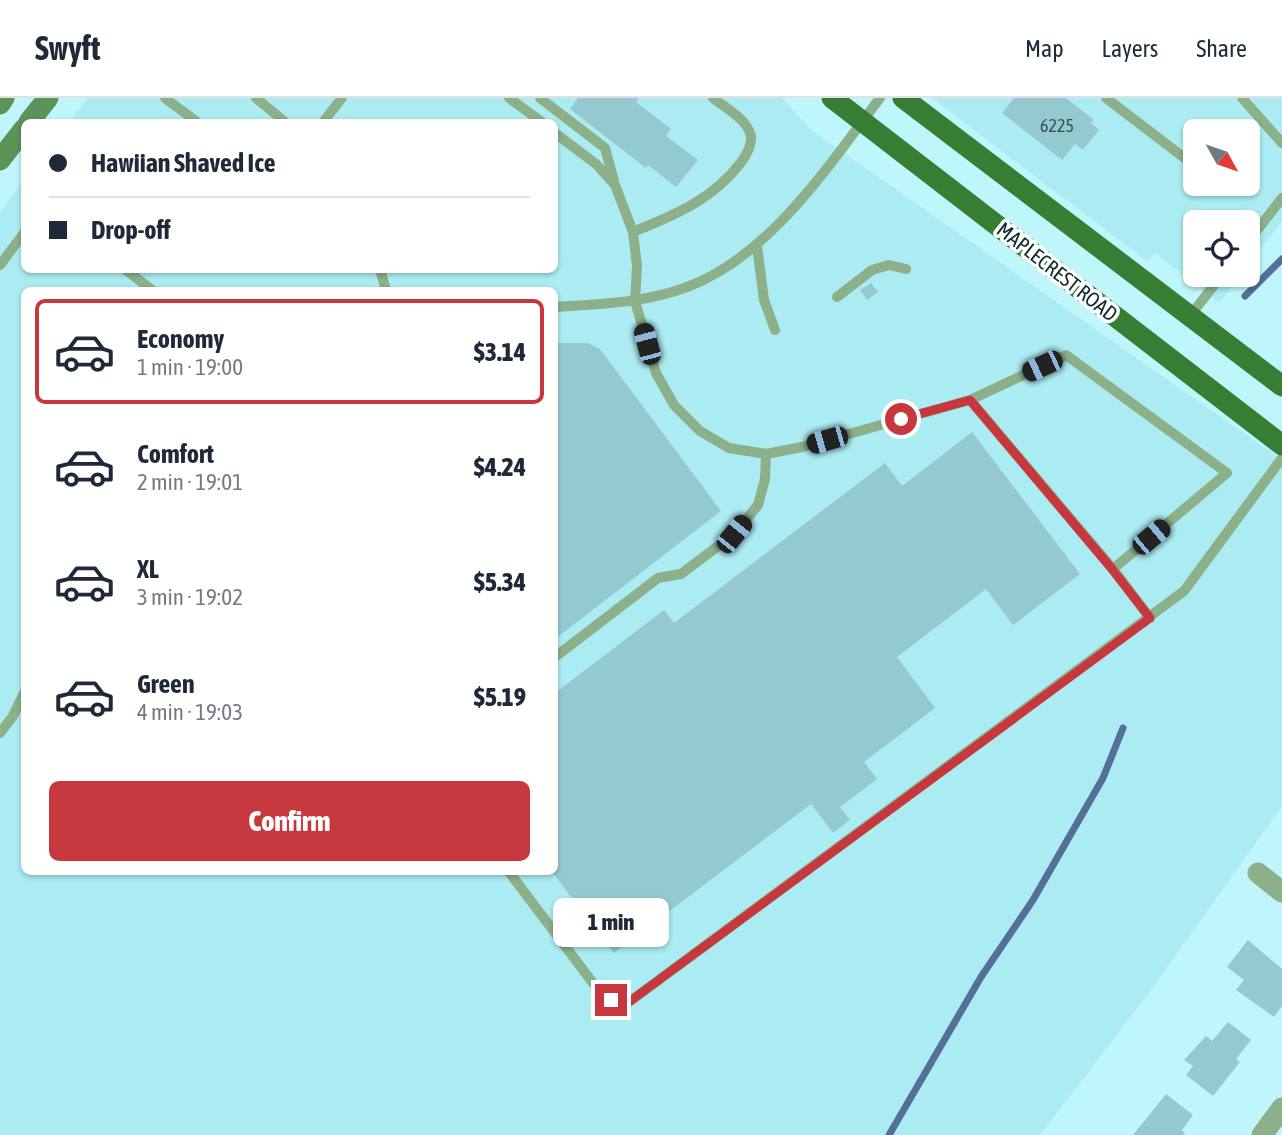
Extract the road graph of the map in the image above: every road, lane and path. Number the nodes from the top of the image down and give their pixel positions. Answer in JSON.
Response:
{"nodes":[{"id":1,"x":4,"y":98,"type":"edge"},
{"id":2,"x":48,"y":98,"type":"edge"},
{"id":3,"x":165,"y":98,"type":"edge"},
{"id":4,"x":256,"y":98,"type":"edge"},
{"id":5,"x":342,"y":98,"type":"edge"},
{"id":6,"x":509,"y":98,"type":"edge"},
{"id":7,"x":540,"y":98,"type":"edge"},
{"id":8,"x":713,"y":98,"type":"edge"},
{"id":9,"x":832,"y":98,"type":"edge"},
{"id":10,"x":880,"y":98,"type":"edge"},
{"id":11,"x":904,"y":98,"type":"edge"},
{"id":12,"x":1106,"y":98,"type":"edge"},
{"id":13,"x":1242,"y":98,"type":"edge"},
{"id":14,"x":0,"y":104,"type":"edge"},
{"id":15,"x":31,"y":119,"type":"edge"},
{"id":16,"x":193,"y":119,"type":"edge"},
{"id":17,"x":281,"y":119,"type":"edge"},
{"id":18,"x":325,"y":119,"type":"edge"},
{"id":19,"x":538,"y":119,"type":"edge"},
{"id":20,"x":863,"y":121,"type":"junction"},
{"id":21,"x":21,"y":132,"type":"edge"},
{"id":22,"x":558,"y":134,"type":"edge"},
{"id":23,"x":1282,"y":143,"type":"edge"},
{"id":24,"x":1183,"y":157,"type":"edge"},
{"id":25,"x":0,"y":160,"type":"edge"},
{"id":26,"x":615,"y":185,"type":"junction"},
{"id":27,"x":1282,"y":198,"type":"edge"},
{"id":28,"x":1260,"y":226,"type":"edge"},
{"id":29,"x":633,"y":232,"type":"junction"},
{"id":30,"x":21,"y":237,"type":"edge"},
{"id":31,"x":757,"y":246,"type":"junction"},
{"id":32,"x":0,"y":265,"type":"edge"},
{"id":33,"x":906,"y":269,"type":"dead end"},
{"id":34,"x":130,"y":273,"type":"edge"},
{"id":35,"x":148,"y":287,"type":"edge"},
{"id":36,"x":1213,"y":287,"type":"edge"},
{"id":37,"x":837,"y":297,"type":"dead end"},
{"id":38,"x":635,"y":301,"type":"junction"},
{"id":39,"x":558,"y":307,"type":"edge"},
{"id":40,"x":1190,"y":316,"type":"junction"},
{"id":41,"x":775,"y":330,"type":"dead end"},
{"id":42,"x":1282,"y":386,"type":"edge"},
{"id":43,"x":970,"y":400,"type":"junction"},
{"id":44,"x":1282,"y":445,"type":"edge"},
{"id":45,"x":766,"y":454,"type":"junction"},
{"id":46,"x":1282,"y":458,"type":"edge"},
{"id":47,"x":1112,"y":569,"type":"junction"},
{"id":48,"x":1150,"y":618,"type":"junction"},
{"id":49,"x":558,"y":655,"type":"edge"},
{"id":50,"x":21,"y":699,"type":"edge"},
{"id":51,"x":0,"y":733,"type":"edge"},
{"id":52,"x":1258,"y":873,"type":"dead end"},
{"id":53,"x":511,"y":875,"type":"edge"},
{"id":54,"x":1282,"y":892,"type":"edge"},
{"id":55,"x":1282,"y":1108,"type":"edge"},
{"id":56,"x":1262,"y":1135,"type":"edge"}],
"edges":[{"from":1,"to":14,"type":"main road"},
{"from":2,"to":15,"type":"main road"},
{"from":3,"to":16,"type":"lane"},
{"from":4,"to":17,"type":"lane"},
{"from":5,"to":18,"type":"lane"},
{"from":6,"to":19,"type":"lane"},
{"from":7,"to":26,"type":"lane"},
{"from":8,"to":29,"type":"lane"},
{"from":9,"to":20,"type":"main road","name":"MAPLECREST ROAD"},
{"from":10,"to":20,"type":"lane"},
{"from":11,"to":40,"type":"main road"},
{"from":12,"to":24,"type":"lane"},
{"from":13,"to":23,"type":"lane"},
{"from":20,"to":31,"type":"lane"},
{"from":20,"to":44,"type":"main road","name":"MAPLECREST ROAD"},
{"from":21,"to":25,"type":"main road"},
{"from":22,"to":26,"type":"lane"},
{"from":26,"to":29,"type":"lane"},
{"from":27,"to":28,"type":"lane"},
{"from":29,"to":38,"type":"lane"},
{"from":30,"to":32,"type":"lane"},
{"from":31,"to":38,"type":"lane"},
{"from":31,"to":41,"type":"lane"},
{"from":33,"to":37,"type":"lane"},
{"from":34,"to":35,"type":"lane"},
{"from":36,"to":40,"type":"lane"},
{"from":38,"to":39,"type":"lane"},
{"from":38,"to":45,"type":"lane"},
{"from":40,"to":42,"type":"main road"},
{"from":43,"to":45,"type":"lane"},
{"from":43,"to":47,"type":"lane"},
{"from":43,"to":47,"type":"lane"},
{"from":45,"to":49,"type":"lane"},
{"from":46,"to":48,"type":"lane"},
{"from":47,"to":48,"type":"lane"},
{"from":48,"to":53,"type":"lane"},
{"from":50,"to":51,"type":"lane"},
{"from":52,"to":54,"type":"street"},
{"from":55,"to":56,"type":"street"}]}
